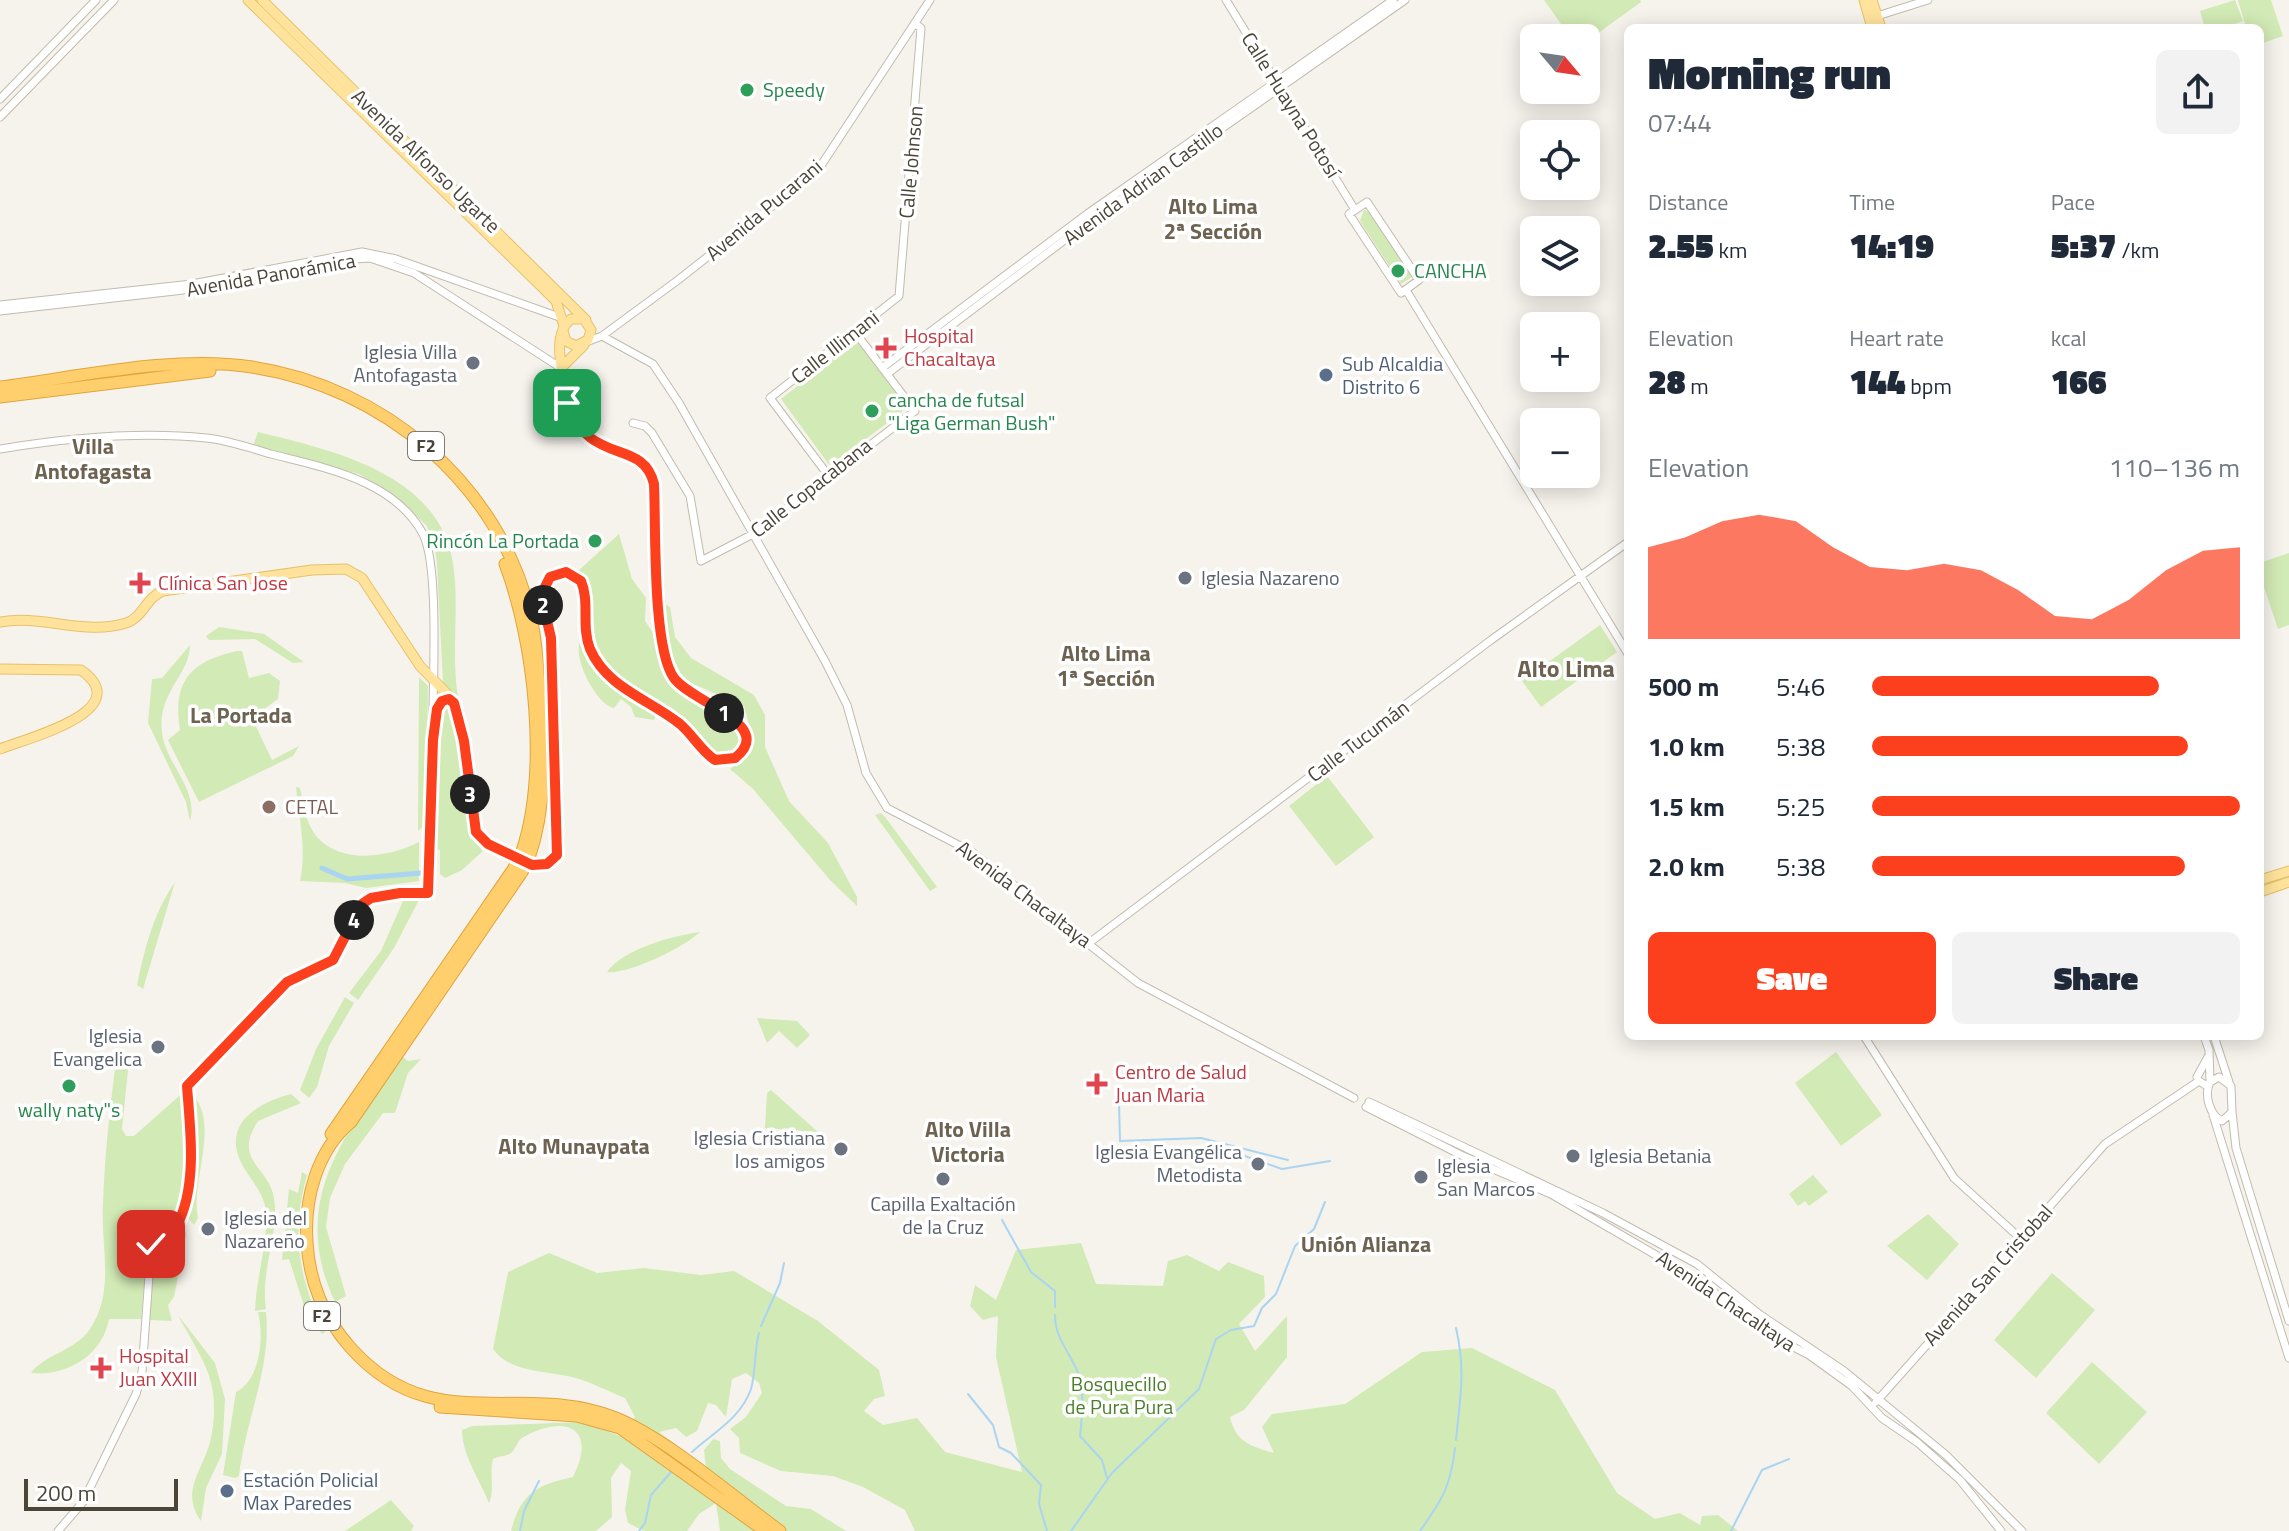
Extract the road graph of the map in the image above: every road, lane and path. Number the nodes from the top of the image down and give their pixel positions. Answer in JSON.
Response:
{"nodes":[{"id":1,"x":96,"y":0,"type":"edge"},
{"id":2,"x":114,"y":0,"type":"edge"},
{"id":3,"x":248,"y":0,"type":"edge"},
{"id":4,"x":262,"y":0,"type":"edge"},
{"id":5,"x":930,"y":0,"type":"edge"},
{"id":6,"x":1226,"y":0,"type":"edge"},
{"id":7,"x":1393,"y":0,"type":"edge"},
{"id":8,"x":1405,"y":0,"type":"edge"},
{"id":9,"x":1928,"y":0,"type":"edge"},
{"id":10,"x":1873,"y":1,"type":"edge"},
{"id":11,"x":1877,"y":16,"type":"junction"},
{"id":12,"x":1872,"y":24,"type":"edge"},
{"id":13,"x":1880,"y":24,"type":"edge"},
{"id":14,"x":919,"y":26,"type":"junction"},
{"id":15,"x":1278,"y":84,"type":"junction"},
{"id":16,"x":0,"y":99,"type":"edge"},
{"id":17,"x":0,"y":117,"type":"edge"},
{"id":18,"x":1352,"y":212,"type":"junction"},
{"id":19,"x":1404,"y":291,"type":"junction"},
{"id":20,"x":899,"y":296,"type":"joint"},
{"id":21,"x":0,"y":305,"type":"edge"},
{"id":22,"x":0,"y":311,"type":"edge"},
{"id":23,"x":588,"y":322,"type":"junction"},
{"id":24,"x":563,"y":325,"type":"junction"},
{"id":25,"x":855,"y":332,"type":"junction"},
{"id":26,"x":602,"y":336,"type":"junction"},
{"id":27,"x":585,"y":343,"type":"junction"},
{"id":28,"x":561,"y":368,"type":"junction"},
{"id":29,"x":884,"y":371,"type":"junction"},
{"id":30,"x":0,"y":387,"type":"edge"},
{"id":31,"x":0,"y":397,"type":"edge"},
{"id":32,"x":633,"y":423,"type":"dead end"},
{"id":33,"x":0,"y":449,"type":"edge"},
{"id":34,"x":828,"y":475,"type":"junction"},
{"id":35,"x":753,"y":534,"type":"junction"},
{"id":36,"x":1624,"y":545,"type":"edge"},
{"id":37,"x":1581,"y":576,"type":"junction"},
{"id":38,"x":0,"y":622,"type":"edge"},
{"id":39,"x":1624,"y":647,"type":"edge"},
{"id":40,"x":0,"y":669,"type":"edge"},
{"id":41,"x":433,"y":681,"type":"junction"},
{"id":42,"x":454,"y":703,"type":"junction"},
{"id":43,"x":433,"y":740,"type":"junction"},
{"id":44,"x":0,"y":749,"type":"edge"},
{"id":45,"x":525,"y":856,"type":"junction"},
{"id":46,"x":518,"y":870,"type":"junction"},
{"id":47,"x":2289,"y":871,"type":"edge"},
{"id":48,"x":2264,"y":879,"type":"edge"},
{"id":49,"x":2289,"y":882,"type":"edge"},
{"id":50,"x":2264,"y":891,"type":"edge"},
{"id":51,"x":1089,"y":943,"type":"junction"},
{"id":52,"x":1867,"y":1040,"type":"edge"},
{"id":53,"x":2205,"y":1040,"type":"edge"},
{"id":54,"x":2215,"y":1040,"type":"edge"},
{"id":55,"x":2209,"y":1055,"type":"junction"},
{"id":56,"x":2197,"y":1077,"type":"dead end"},
{"id":57,"x":2229,"y":1082,"type":"junction"},
{"id":58,"x":2209,"y":1084,"type":"junction"},
{"id":59,"x":1354,"y":1098,"type":"dead end"},
{"id":60,"x":2232,"y":1112,"type":"junction"},
{"id":61,"x":2213,"y":1115,"type":"junction"},
{"id":62,"x":2021,"y":1239,"type":"junction"},
{"id":63,"x":2289,"y":1321,"type":"edge"},
{"id":64,"x":2289,"y":1358,"type":"edge"},
{"id":65,"x":1878,"y":1399,"type":"junction"},
{"id":66,"x":1872,"y":1406,"type":"junction"},
{"id":67,"x":58,"y":1531,"type":"edge"},
{"id":68,"x":765,"y":1531,"type":"edge"},
{"id":69,"x":780,"y":1531,"type":"edge"},
{"id":70,"x":2001,"y":1531,"type":"edge"},
{"id":71,"x":2022,"y":1531,"type":"edge"}],
"edges":[{"from":1,"to":16,"type":"street"},
{"from":2,"to":17,"type":"street"},
{"from":3,"to":24,"type":"main road","name":"Avenida Alfonso Ugarte"},
{"from":4,"to":23,"type":"main road","name":"Avenida Alfonso Ugarte"},
{"from":5,"to":14,"type":"street","name":"Avenida Pucarani"},
{"from":6,"to":15,"type":"street","name":"Calle Huayna Potosí"},
{"from":7,"to":15,"type":"street","name":"Avenida Adrian Castillo"},
{"from":8,"to":15,"type":"street","name":"Avenida Adrian Castillo"},
{"from":9,"to":11,"type":"street"},
{"from":10,"to":11,"type":"main road"},
{"from":10,"to":12,"type":"main road"},
{"from":11,"to":13,"type":"main road"},
{"from":14,"to":20,"type":"street","name":"Calle Johnson"},
{"from":14,"to":26,"type":"street","name":"Avenida Pucarani"},
{"from":15,"to":18,"type":"street","name":"Calle Huayna Potosí"},
{"from":15,"to":29,"type":"street","name":"Avenida Adrian Castillo"},
{"from":18,"to":19,"type":"street","name":"Calle Huayna Potosí"},
{"from":18,"to":19,"type":"street"},
{"from":19,"to":37,"type":"street","name":"Calle Huayna Potosí"},
{"from":20,"to":25,"type":"street","name":"Calle Illimani"},
{"from":21,"to":24,"type":"street","name":"Avenida Panorámica"},
{"from":22,"to":28,"type":"street","name":"Avenida Panorámica"},
{"from":23,"to":24,"type":"main road"},
{"from":23,"to":27,"type":"main road"},
{"from":24,"to":27,"type":"main road"},
{"from":24,"to":28,"type":"main road"},
{"from":25,"to":29,"type":"street","name":"Calle Copacabana"},
{"from":25,"to":34,"type":"street","name":"Calle Illimani"},
{"from":26,"to":27,"type":"street","name":"Avenida Pucarani"},
{"from":26,"to":35,"type":"street","name":"Avenida Chacaltaya"},
{"from":27,"to":28,"type":"main road"},
{"from":28,"to":42,"type":"main road"},
{"from":29,"to":34,"type":"street","name":"Calle Copacabana"},
{"from":30,"to":45,"type":"highway","number":"F2"},
{"from":31,"to":45,"type":"highway","number":"F2"},
{"from":32,"to":35,"type":"street","name":"Calle Copacabana"},
{"from":33,"to":41,"type":"street"},
{"from":34,"to":35,"type":"street","name":"Calle Copacabana"},
{"from":35,"to":51,"type":"street","name":"Avenida Chacaltaya"},
{"from":36,"to":37,"type":"street","name":"Calle Tucumán"},
{"from":37,"to":39,"type":"street","name":"Calle Huayna Potosí"},
{"from":37,"to":51,"type":"street","name":"Calle Tucumán"},
{"from":38,"to":41,"type":"main road"},
{"from":40,"to":44,"type":"main road"},
{"from":41,"to":42,"type":"main road"},
{"from":41,"to":43,"type":"street"},
{"from":42,"to":43,"type":"main road"},
{"from":43,"to":67,"type":"street"},
{"from":45,"to":46,"type":"highway","number":"F2","bridge":true},
{"from":46,"to":68,"type":"highway","number":"F2"},
{"from":46,"to":69,"type":"highway","number":"F2"},
{"from":47,"to":48,"type":"main road"},
{"from":49,"to":50,"type":"main road"},
{"from":51,"to":59,"type":"street","name":"Avenida Chacaltaya"},
{"from":52,"to":62,"type":"street"},
{"from":53,"to":55,"type":"street"},
{"from":54,"to":57,"type":"street"},
{"from":55,"to":56,"type":"street"},
{"from":55,"to":58,"type":"street"},
{"from":57,"to":58,"type":"street"},
{"from":57,"to":60,"type":"street"},
{"from":58,"to":61,"type":"street"},
{"from":58,"to":62,"type":"street","name":"Avenida San Cristobal"},
{"from":60,"to":61,"type":"street"},
{"from":60,"to":63,"type":"street"},
{"from":61,"to":64,"type":"street"},
{"from":62,"to":65,"type":"street","name":"Avenida San Cristobal"},
{"from":65,"to":66,"type":"street","name":"Avenida San Cristobal"},
{"from":65,"to":66,"type":"street","name":"Avenida Chacaltaya"},
{"from":65,"to":71,"type":"street"},
{"from":66,"to":70,"type":"street","name":"Avenida Chacaltaya"}]}
